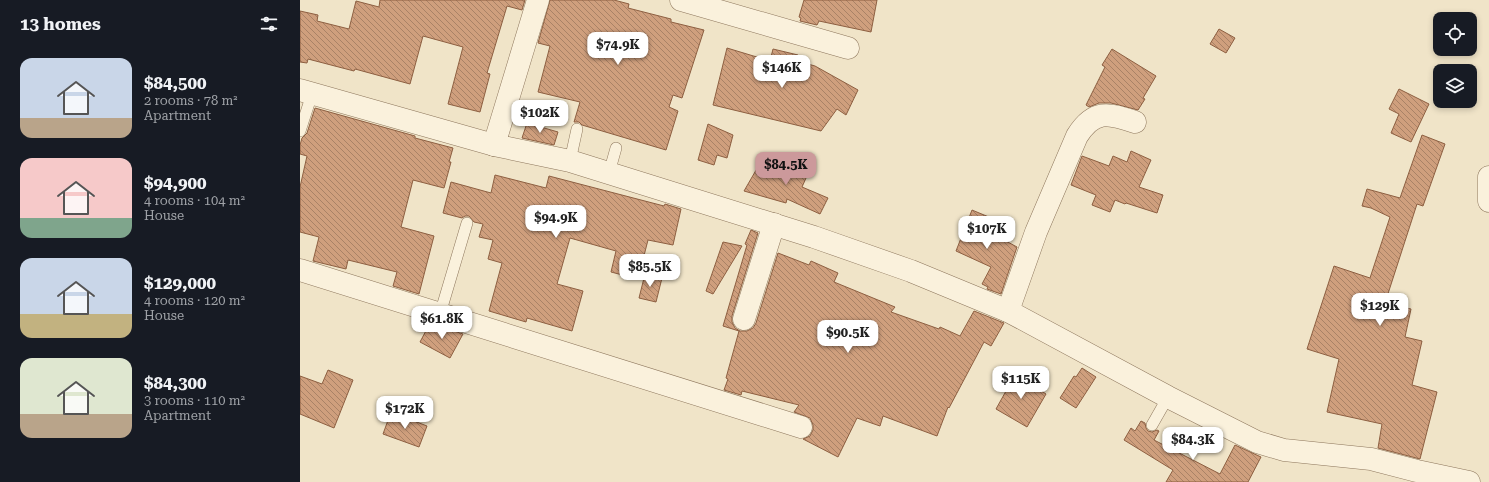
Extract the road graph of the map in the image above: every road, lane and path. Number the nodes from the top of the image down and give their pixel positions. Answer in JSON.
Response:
{"nodes":[{"id":1,"x":538,"y":0,"type":"edge"},
{"id":2,"x":681,"y":0,"type":"edge"},
{"id":3,"x":848,"y":48,"type":"dead end"},
{"id":4,"x":306,"y":92,"type":"edge"},
{"id":5,"x":1135,"y":122,"type":"dead end"},
{"id":6,"x":578,"y":129,"type":"dead end"},
{"id":7,"x":300,"y":131,"type":"edge"},
{"id":8,"x":494,"y":145,"type":"junction"},
{"id":9,"x":616,"y":148,"type":"dead end"},
{"id":10,"x":570,"y":161,"type":"junction"},
{"id":11,"x":609,"y":173,"type":"junction"},
{"id":12,"x":1489,"y":177,"type":"edge"},
{"id":13,"x":1489,"y":201,"type":"edge"},
{"id":14,"x":467,"y":223,"type":"dead end"},
{"id":15,"x":774,"y":224,"type":"junction"},
{"id":16,"x":300,"y":270,"type":"edge"},
{"id":17,"x":1008,"y":311,"type":"junction"},
{"id":18,"x":440,"y":314,"type":"junction"},
{"id":19,"x":744,"y":319,"type":"dead end"},
{"id":20,"x":1168,"y":397,"type":"junction"},
{"id":21,"x":1152,"y":425,"type":"dead end"},
{"id":22,"x":801,"y":428,"type":"dead end"},
{"id":23,"x":1468,"y":482,"type":"edge"}],
"edges":[{"from":1,"to":8,"type":"street"},
{"from":2,"to":3,"type":"street"},
{"from":4,"to":7,"type":"lane"},
{"from":4,"to":8,"type":"street"},
{"from":5,"to":17,"type":"street"},
{"from":6,"to":10,"type":"lane"},
{"from":8,"to":10,"type":"street"},
{"from":9,"to":11,"type":"lane"},
{"from":10,"to":11,"type":"street"},
{"from":11,"to":15,"type":"street"},
{"from":12,"to":13,"type":"street"},
{"from":14,"to":18,"type":"lane"},
{"from":15,"to":17,"type":"street"},
{"from":15,"to":19,"type":"street"},
{"from":16,"to":18,"type":"street"},
{"from":17,"to":20,"type":"street"},
{"from":18,"to":22,"type":"street"},
{"from":20,"to":21,"type":"lane"},
{"from":20,"to":23,"type":"street"}]}
